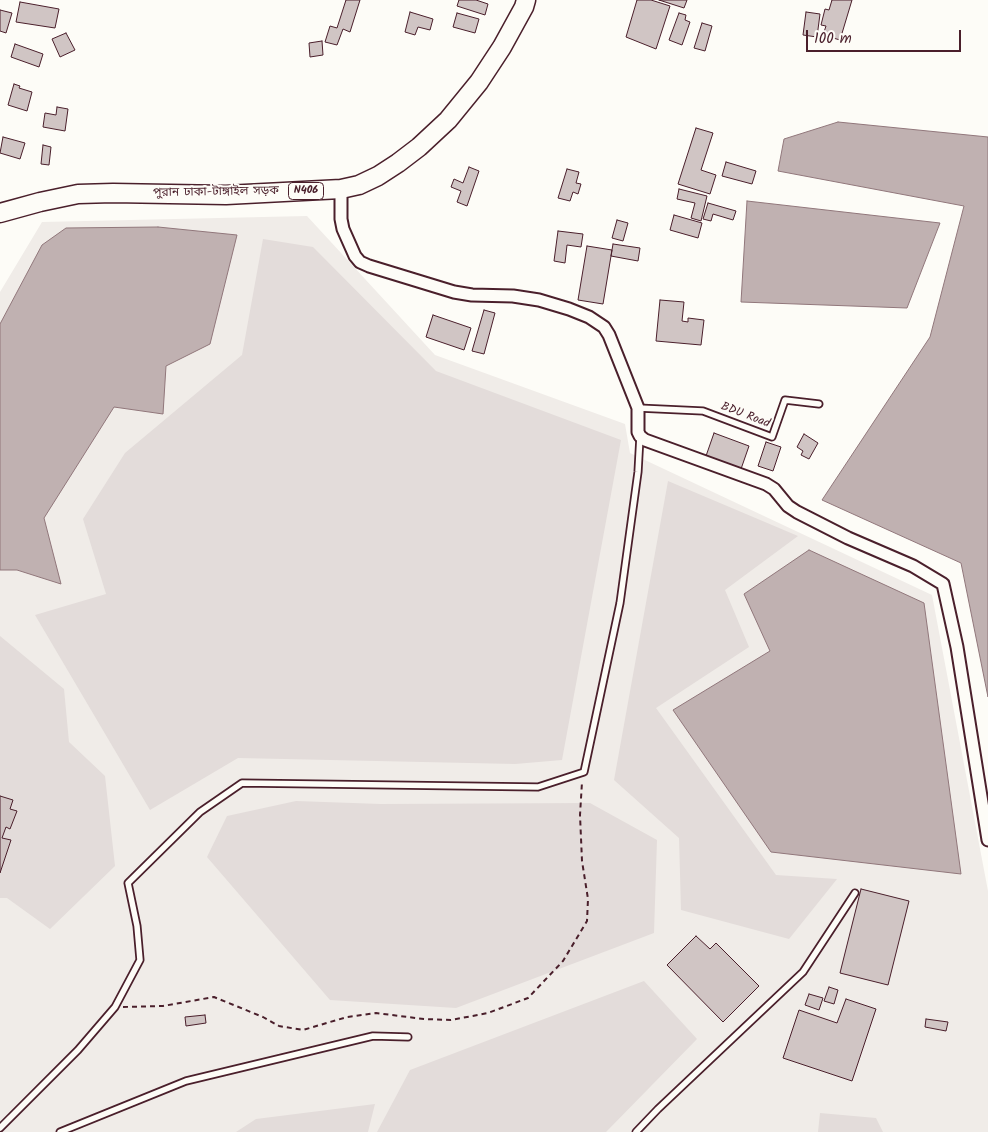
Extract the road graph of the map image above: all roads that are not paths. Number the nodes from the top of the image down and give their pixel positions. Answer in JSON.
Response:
{"nodes":[{"id":1,"x":526,"y":0,"type":"edge"},
{"id":2,"x":341,"y":189,"type":"junction"},
{"id":3,"x":0,"y":213,"type":"edge"},
{"id":4,"x":818,"y":404,"type":"dead end"},
{"id":5,"x":638,"y":408,"type":"junction"},
{"id":6,"x":640,"y":436,"type":"junction"},
{"id":7,"x":988,"y":840,"type":"edge"},
{"id":8,"x":856,"y":893,"type":"dead end"},
{"id":9,"x":408,"y":1036,"type":"dead end"},
{"id":10,"x":0,"y":1128,"type":"edge"},
{"id":11,"x":60,"y":1132,"type":"edge"},
{"id":12,"x":636,"y":1132,"type":"edge"}],
"edges":[{"from":1,"to":2,"type":"highway","name":"পুরান ঢাকা-টাঙ্গাইল সড়ক","number":"N406"},
{"from":2,"to":3,"type":"highway","name":"পুরান ঢাকা-টাঙ্গাইল সড়ক","number":"N406"},
{"from":2,"to":5,"type":"street"},
{"from":4,"to":5,"type":"lane","name":"BDU Road"},
{"from":5,"to":6,"type":"street"},
{"from":6,"to":7,"type":"street"},
{"from":6,"to":10,"type":"lane"},
{"from":8,"to":12,"type":"lane"},
{"from":9,"to":11,"type":"lane"}]}
